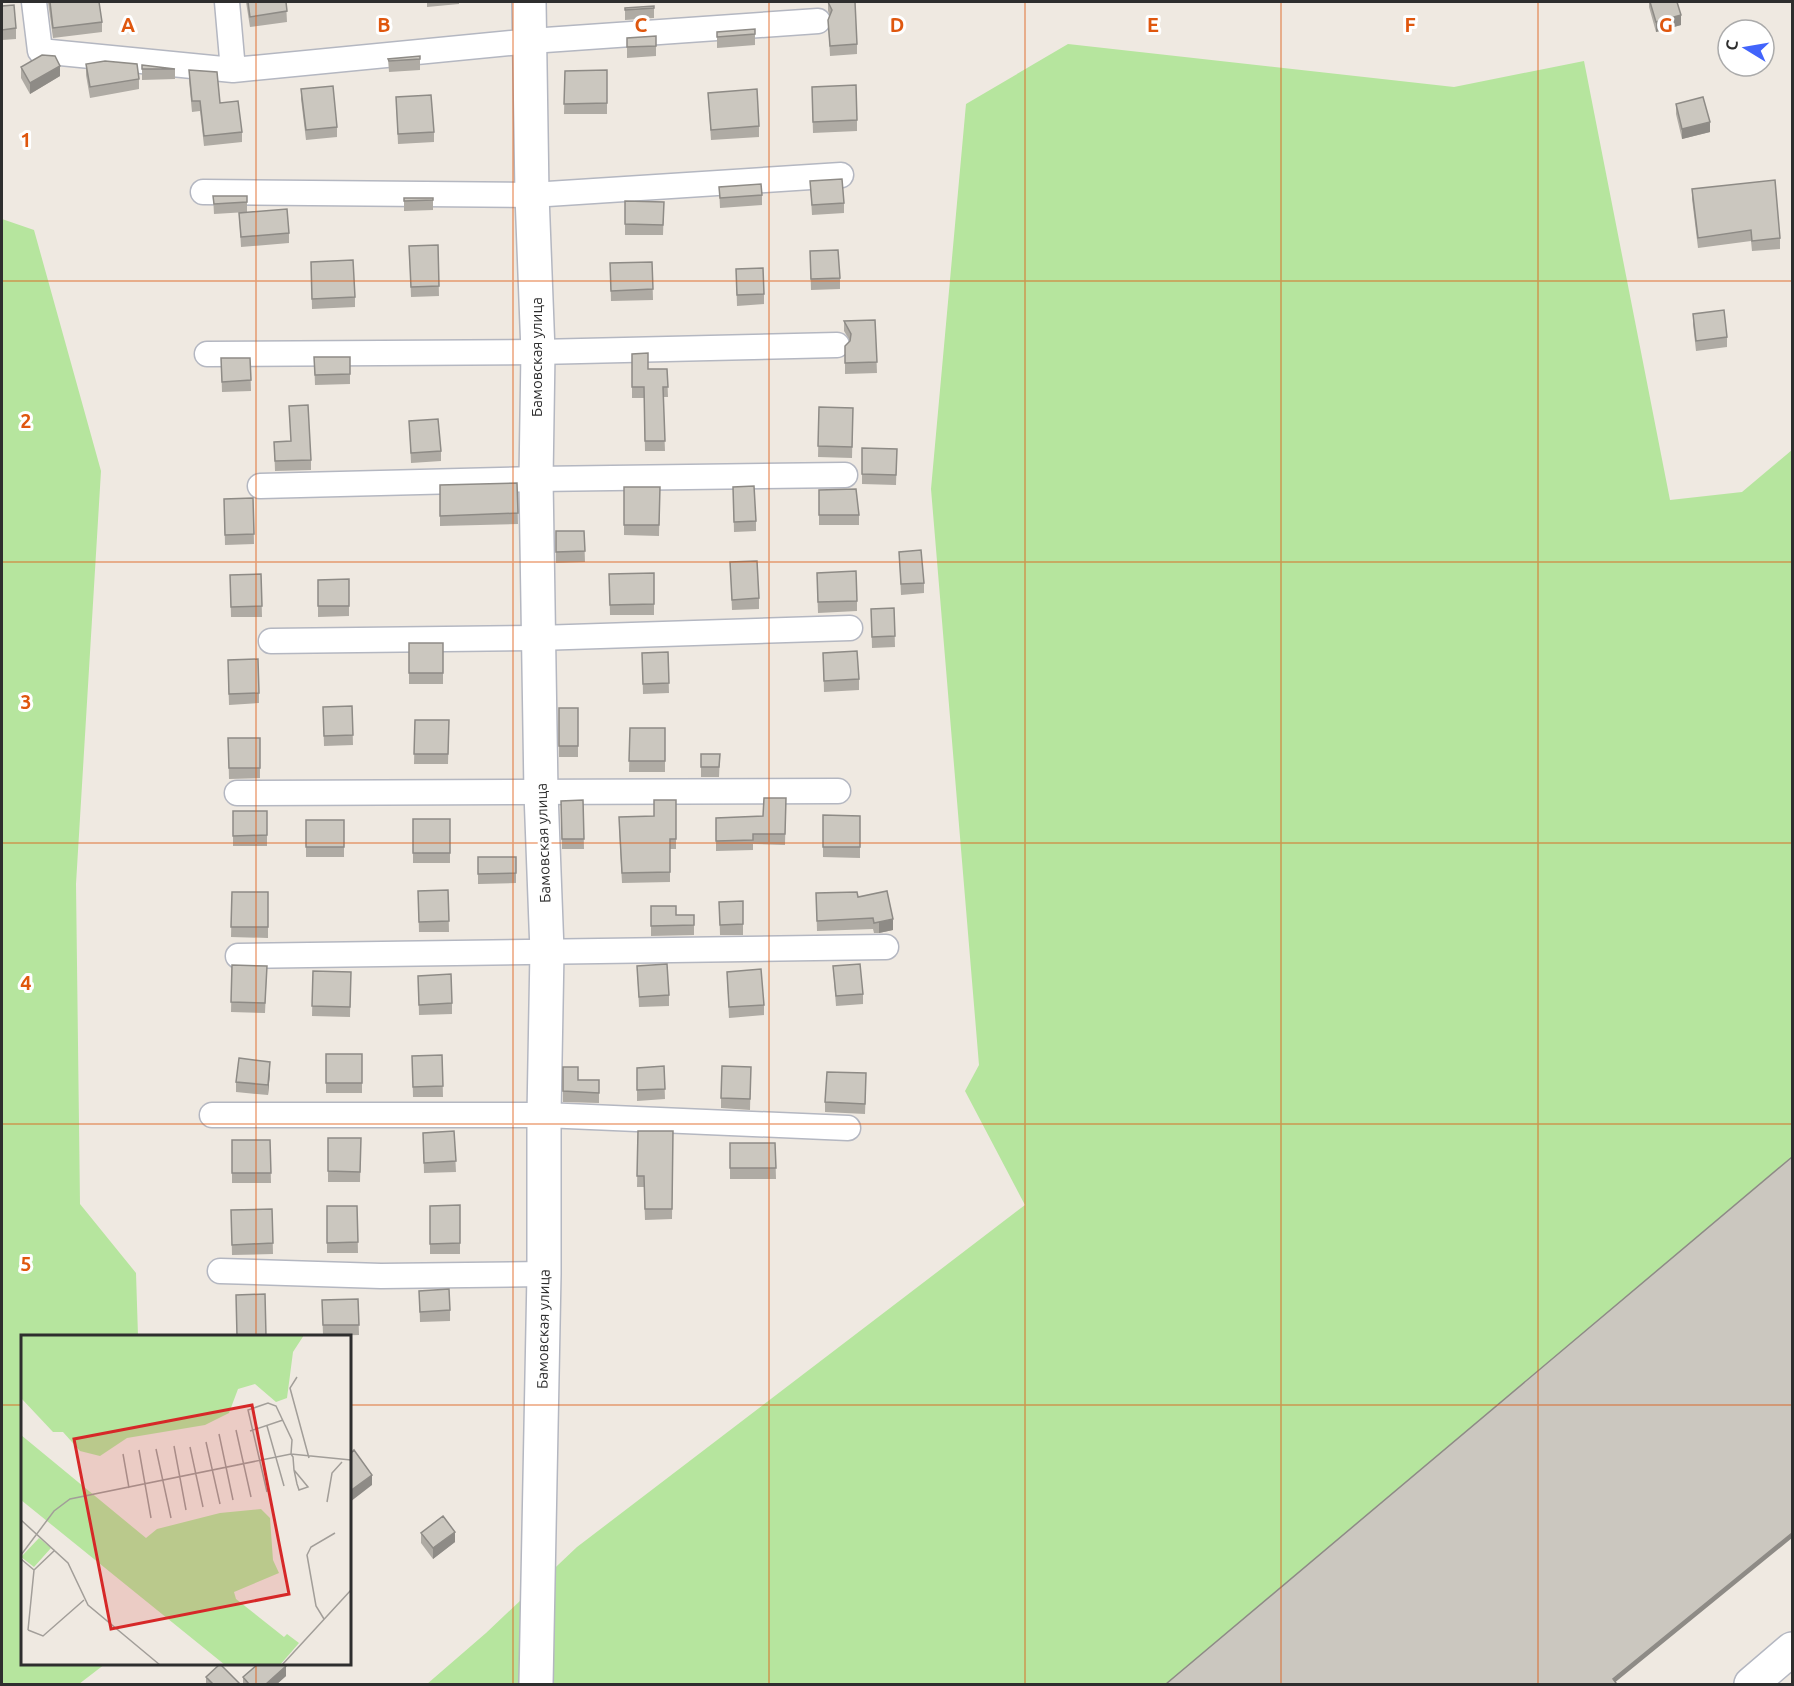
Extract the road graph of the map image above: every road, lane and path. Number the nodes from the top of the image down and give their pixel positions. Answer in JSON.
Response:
{"nodes":[{"id":1,"x":34,"y":2,"type":"edge"},
{"id":2,"x":227,"y":2,"type":"edge"},
{"id":3,"x":529,"y":2,"type":"edge"},
{"id":4,"x":818,"y":21,"type":"dead end"},
{"id":5,"x":531,"y":41,"type":"junction"},
{"id":6,"x":233,"y":70,"type":"junction"},
{"id":7,"x":841,"y":175,"type":"dead end"},
{"id":8,"x":203,"y":192,"type":"dead end"},
{"id":9,"x":532,"y":195,"type":"junction"},
{"id":10,"x":837,"y":345,"type":"dead end"},
{"id":11,"x":538,"y":352,"type":"junction"},
{"id":12,"x":207,"y":354,"type":"dead end"},
{"id":13,"x":845,"y":475,"type":"dead end"},
{"id":14,"x":536,"y":479,"type":"junction"},
{"id":15,"x":260,"y":486,"type":"dead end"},
{"id":16,"x":850,"y":628,"type":"dead end"},
{"id":17,"x":538,"y":638,"type":"junction"},
{"id":18,"x":271,"y":641,"type":"dead end"},
{"id":19,"x":838,"y":791,"type":"dead end"},
{"id":20,"x":237,"y":793,"type":"dead end"},
{"id":21,"x":541,"y":793,"type":"junction"},
{"id":22,"x":886,"y":947,"type":"dead end"},
{"id":23,"x":548,"y":951,"type":"junction"},
{"id":24,"x":237,"y":956,"type":"dead end"},
{"id":25,"x":212,"y":1115,"type":"dead end"},
{"id":26,"x":544,"y":1115,"type":"junction"},
{"id":27,"x":848,"y":1128,"type":"dead end"},
{"id":28,"x":220,"y":1271,"type":"dead end"},
{"id":29,"x":544,"y":1274,"type":"junction"},
{"id":30,"x":1792,"y":1649,"type":"edge"},
{"id":31,"x":536,"y":1684,"type":"edge"},
{"id":32,"x":1751,"y":1684,"type":"edge"}],
"edges":[{"from":1,"to":6,"type":"street"},
{"from":2,"to":6,"type":"street"},
{"from":3,"to":5,"type":"street","name":"Бамовская улица"},
{"from":4,"to":5,"type":"street"},
{"from":5,"to":6,"type":"street"},
{"from":5,"to":9,"type":"street","name":"Бамовская улица"},
{"from":7,"to":9,"type":"street"},
{"from":8,"to":9,"type":"street"},
{"from":9,"to":11,"type":"street","name":"Бамовская улица"},
{"from":10,"to":11,"type":"street"},
{"from":11,"to":12,"type":"street"},
{"from":11,"to":14,"type":"street","name":"Бамовская улица"},
{"from":13,"to":14,"type":"street"},
{"from":14,"to":15,"type":"street"},
{"from":14,"to":17,"type":"street","name":"Бамовская улица"},
{"from":16,"to":17,"type":"street"},
{"from":17,"to":18,"type":"street"},
{"from":17,"to":21,"type":"street","name":"Бамовская улица"},
{"from":19,"to":21,"type":"street"},
{"from":20,"to":21,"type":"street"},
{"from":21,"to":23,"type":"street","name":"Бамовская улица"},
{"from":22,"to":23,"type":"street"},
{"from":23,"to":24,"type":"street"},
{"from":23,"to":26,"type":"street","name":"Бамовская улица"},
{"from":25,"to":26,"type":"street"},
{"from":26,"to":27,"type":"street"},
{"from":26,"to":29,"type":"street","name":"Бамовская улица"},
{"from":28,"to":29,"type":"street"},
{"from":29,"to":31,"type":"street","name":"Бамовская улица"},
{"from":30,"to":32,"type":"street"}]}
